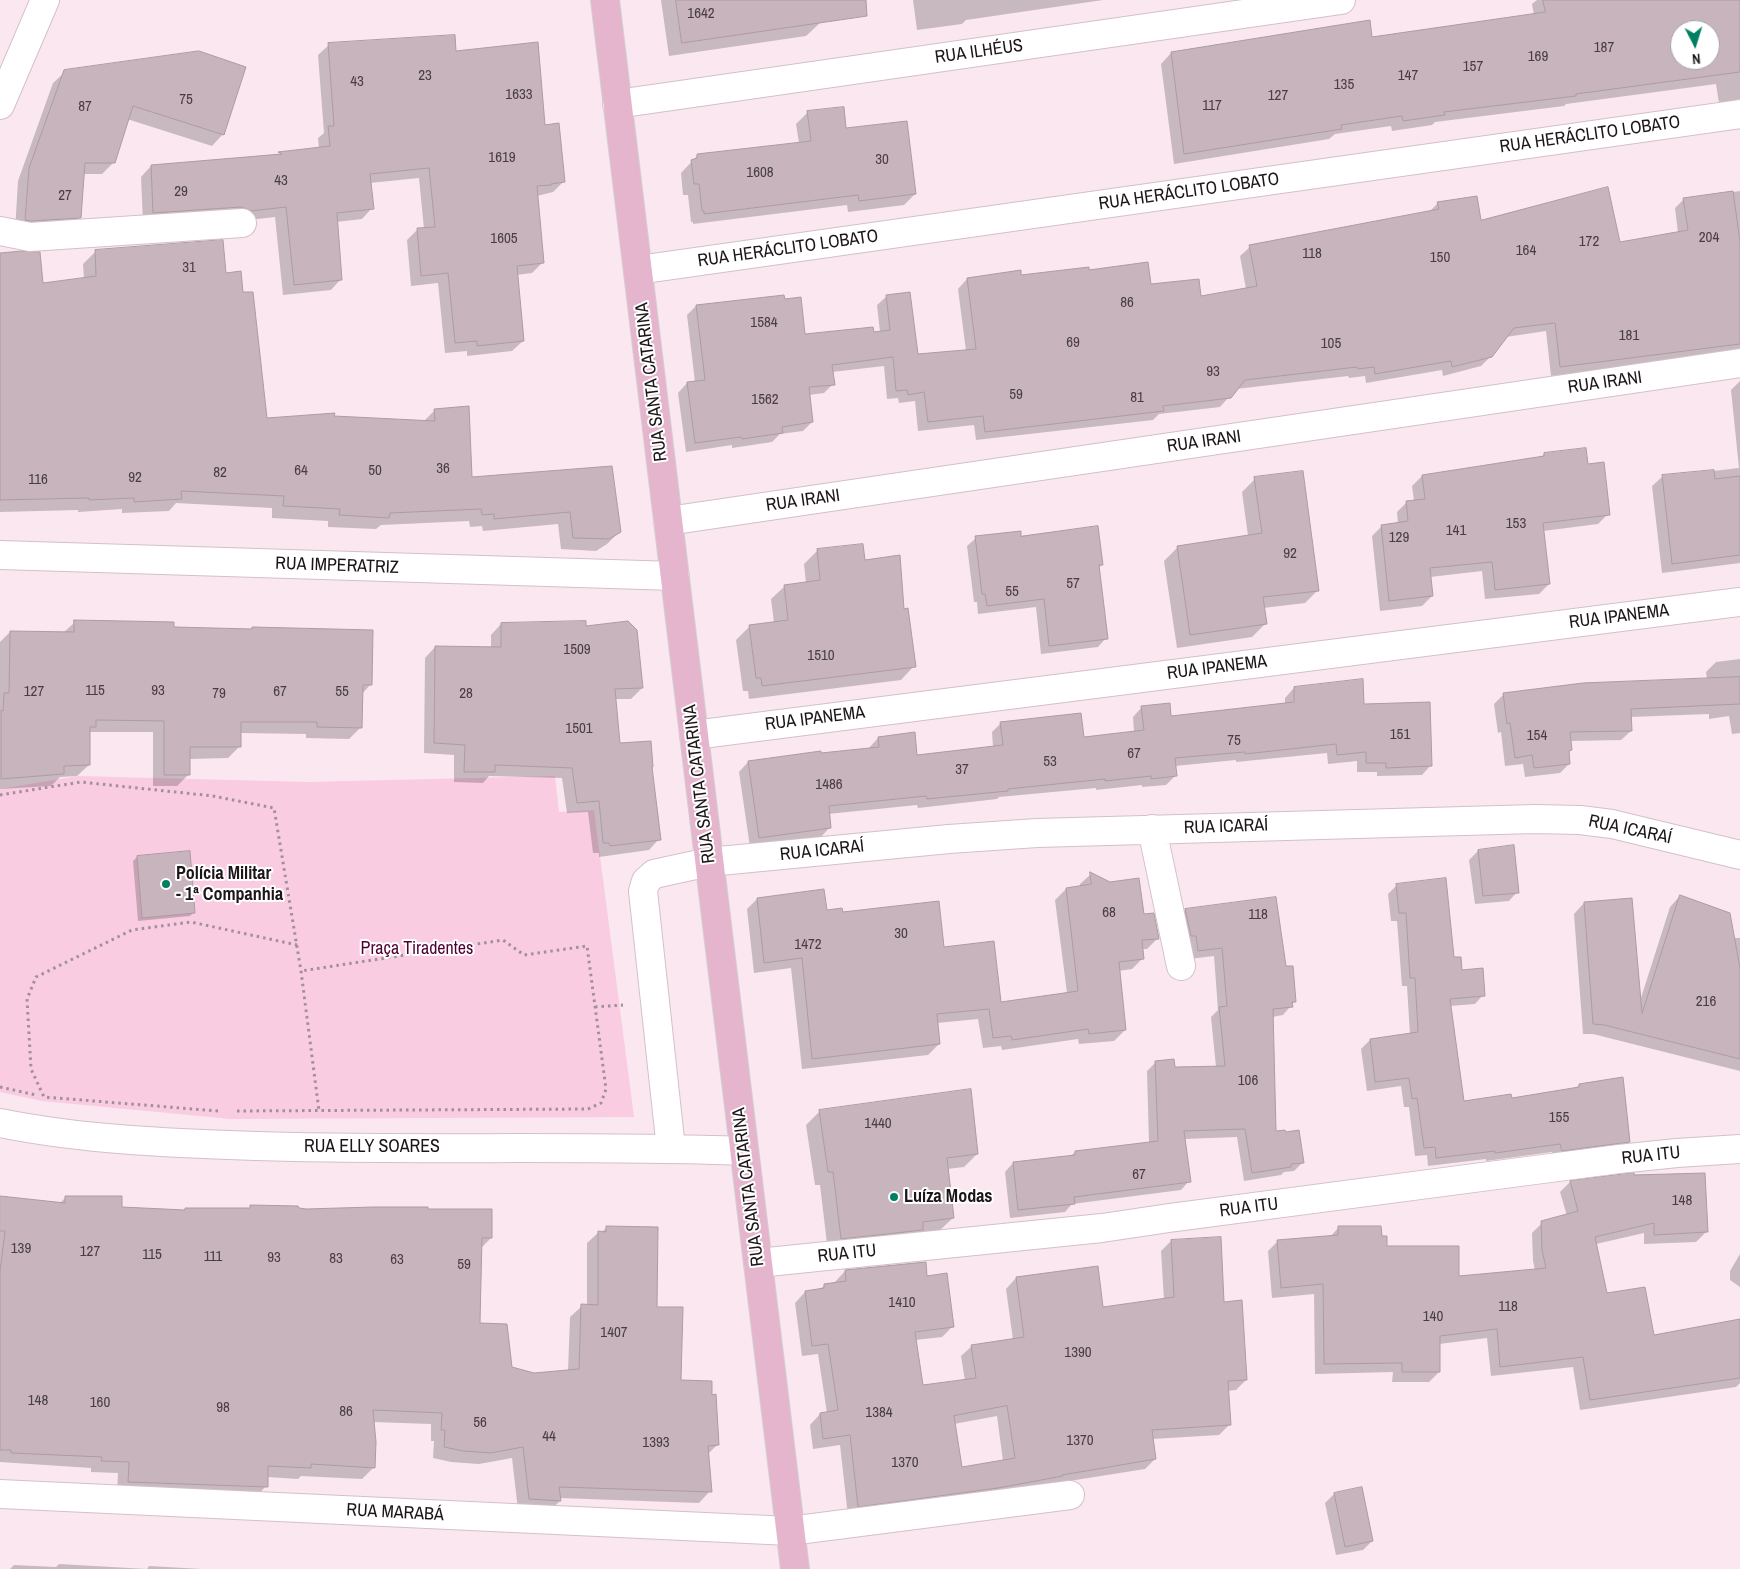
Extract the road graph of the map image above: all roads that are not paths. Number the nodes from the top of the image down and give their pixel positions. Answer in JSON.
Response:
{"nodes":[{"id":1,"x":45,"y":0,"type":"edge"},
{"id":2,"x":605,"y":0,"type":"edge"},
{"id":3,"x":1342,"y":0,"type":"edge"},
{"id":4,"x":617,"y":104,"type":"junction"},
{"id":5,"x":0,"y":105,"type":"edge"},
{"id":6,"x":1740,"y":114,"type":"edge"},
{"id":7,"x":242,"y":223,"type":"dead end"},
{"id":8,"x":0,"y":231,"type":"edge"},
{"id":9,"x":638,"y":270,"type":"junction"},
{"id":10,"x":1740,"y":363,"type":"edge"},
{"id":11,"x":668,"y":521,"type":"junction"},
{"id":12,"x":0,"y":555,"type":"edge"},
{"id":13,"x":675,"y":576,"type":"junction"},
{"id":14,"x":1740,"y":602,"type":"edge"},
{"id":15,"x":694,"y":735,"type":"junction"},
{"id":16,"x":1152,"y":829,"type":"junction"},
{"id":17,"x":1740,"y":855,"type":"edge"},
{"id":18,"x":709,"y":862,"type":"junction"},
{"id":19,"x":1181,"y":966,"type":"dead end"},
{"id":20,"x":0,"y":1123,"type":"edge"},
{"id":21,"x":671,"y":1149,"type":"junction"},
{"id":22,"x":1740,"y":1149,"type":"edge"},
{"id":23,"x":744,"y":1151,"type":"junction"},
{"id":24,"x":758,"y":1263,"type":"junction"},
{"id":25,"x":0,"y":1494,"type":"edge"},
{"id":26,"x":1070,"y":1494,"type":"dead end"},
{"id":27,"x":790,"y":1531,"type":"junction"},
{"id":28,"x":794,"y":1569,"type":"edge"}],
"edges":[{"from":1,"to":5,"type":"street"},
{"from":2,"to":4,"type":"main road","name":"RUA SANTA CATARINA"},
{"from":3,"to":4,"type":"street","name":"RUA ILHÉUS"},
{"from":4,"to":9,"type":"main road","name":"RUA SANTA CATARINA"},
{"from":6,"to":9,"type":"street","name":"RUA HERÁCLITO LOBATO"},
{"from":7,"to":8,"type":"street"},
{"from":9,"to":11,"type":"main road","name":"RUA SANTA CATARINA"},
{"from":10,"to":11,"type":"street","name":"RUA IRANI"},
{"from":11,"to":13,"type":"main road","name":"RUA SANTA CATARINA"},
{"from":12,"to":13,"type":"street","name":"RUA IMPERATRIZ"},
{"from":13,"to":15,"type":"main road","name":"RUA SANTA CATARINA"},
{"from":14,"to":15,"type":"street","name":"RUA IPANEMA"},
{"from":15,"to":18,"type":"main road","name":"RUA SANTA CATARINA"},
{"from":16,"to":17,"type":"street","name":"RUA ICARAÍ"},
{"from":16,"to":18,"type":"street","name":"RUA ICARAÍ"},
{"from":16,"to":19,"type":"street"},
{"from":18,"to":21,"type":"street","name":"RUA ICARAÍ"},
{"from":18,"to":23,"type":"main road","name":"RUA SANTA CATARINA"},
{"from":20,"to":21,"type":"street","name":"RUA ELLY SOARES"},
{"from":21,"to":23,"type":"street","name":"RUA ELLY SOARES"},
{"from":22,"to":24,"type":"street","name":"RUA ITU"},
{"from":23,"to":24,"type":"main road","name":"RUA SANTA CATARINA"},
{"from":24,"to":27,"type":"main road","name":"RUA SANTA CATARINA"},
{"from":25,"to":27,"type":"street","name":"RUA MARABÁ"},
{"from":26,"to":27,"type":"street","name":"RUA MARABÁ"},
{"from":27,"to":28,"type":"main road","name":"RUA SANTA CATARINA"}]}
